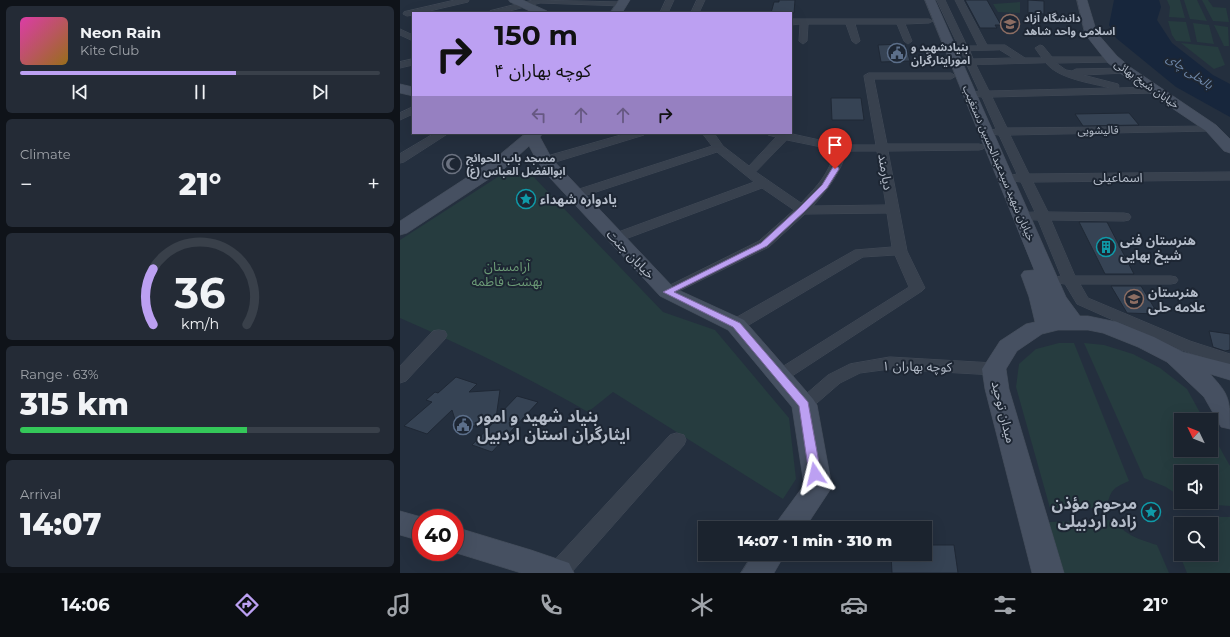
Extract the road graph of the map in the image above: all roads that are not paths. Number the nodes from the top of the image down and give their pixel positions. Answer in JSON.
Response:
{"nodes":[{"id":1,"x":465,"y":0,"type":"edge"},
{"id":2,"x":542,"y":0,"type":"edge"},
{"id":3,"x":670,"y":0,"type":"edge"},
{"id":4,"x":701,"y":0,"type":"edge"},
{"id":5,"x":597,"y":1,"type":"edge"},
{"id":6,"x":519,"y":2,"type":"edge"},
{"id":7,"x":960,"y":2,"type":"edge"},
{"id":8,"x":1084,"y":2,"type":"edge"},
{"id":9,"x":625,"y":7,"type":"edge"},
{"id":10,"x":415,"y":12,"type":"edge"},
{"id":11,"x":494,"y":12,"type":"edge"},
{"id":12,"x":540,"y":12,"type":"edge"},
{"id":13,"x":586,"y":12,"type":"edge"},
{"id":14,"x":664,"y":12,"type":"edge"},
{"id":15,"x":695,"y":12,"type":"edge"},
{"id":16,"x":968,"y":17,"type":"junction"},
{"id":17,"x":900,"y":21,"type":"junction"},
{"id":18,"x":929,"y":21,"type":"junction"},
{"id":19,"x":792,"y":22,"type":"edge"},
{"id":20,"x":804,"y":22,"type":"junction"},
{"id":21,"x":850,"y":22,"type":"junction"},
{"id":22,"x":947,"y":27,"type":"edge"},
{"id":23,"x":400,"y":32,"type":"edge"},
{"id":24,"x":976,"y":34,"type":"junction"},
{"id":25,"x":412,"y":36,"type":"edge"},
{"id":26,"x":400,"y":39,"type":"edge"},
{"id":27,"x":803,"y":41,"type":"dead end"},
{"id":28,"x":908,"y":41,"type":"dead end"},
{"id":29,"x":856,"y":42,"type":"dead end"},
{"id":30,"x":984,"y":48,"type":"junction"},
{"id":31,"x":1040,"y":48,"type":"dead end"},
{"id":32,"x":1112,"y":59,"type":"junction"},
{"id":33,"x":1022,"y":60,"type":"junction"},
{"id":34,"x":1049,"y":60,"type":"junction"},
{"id":35,"x":412,"y":62,"type":"edge"},
{"id":36,"x":400,"y":65,"type":"edge"},
{"id":37,"x":1125,"y":70,"type":"junction"},
{"id":38,"x":1063,"y":72,"type":"junction"},
{"id":39,"x":400,"y":88,"type":"edge"},
{"id":40,"x":1154,"y":90,"type":"junction"},
{"id":41,"x":1139,"y":91,"type":"junction"},
{"id":42,"x":412,"y":92,"type":"edge"},
{"id":43,"x":986,"y":94,"type":"junction"},
{"id":44,"x":969,"y":95,"type":"junction"},
{"id":45,"x":412,"y":111,"type":"edge"},
{"id":46,"x":400,"y":117,"type":"edge"},
{"id":47,"x":1211,"y":128,"type":"junction"},
{"id":48,"x":1003,"y":132,"type":"junction"},
{"id":49,"x":441,"y":134,"type":"edge"},
{"id":50,"x":529,"y":134,"type":"edge"},
{"id":51,"x":636,"y":134,"type":"edge"},
{"id":52,"x":709,"y":134,"type":"edge"},
{"id":53,"x":776,"y":134,"type":"edge"},
{"id":54,"x":784,"y":136,"type":"junction"},
{"id":55,"x":982,"y":140,"type":"junction"},
{"id":56,"x":718,"y":148,"type":"junction"},
{"id":57,"x":842,"y":148,"type":"junction"},
{"id":58,"x":882,"y":148,"type":"junction"},
{"id":59,"x":1230,"y":148,"type":"edge"},
{"id":60,"x":400,"y":159,"type":"edge"},
{"id":61,"x":545,"y":160,"type":"junction"},
{"id":62,"x":498,"y":165,"type":"junction"},
{"id":63,"x":749,"y":172,"type":"junction"},
{"id":64,"x":1230,"y":176,"type":"edge"},
{"id":65,"x":1005,"y":178,"type":"junction"},
{"id":66,"x":1026,"y":178,"type":"junction"},
{"id":67,"x":763,"y":183,"type":"junction"},
{"id":68,"x":462,"y":184,"type":"junction"},
{"id":69,"x":574,"y":195,"type":"junction"},
{"id":70,"x":892,"y":209,"type":"junction"},
{"id":71,"x":802,"y":210,"type":"junction"},
{"id":72,"x":1021,"y":216,"type":"junction"},
{"id":73,"x":1044,"y":216,"type":"junction"},
{"id":74,"x":400,"y":217,"type":"edge"},
{"id":75,"x":1124,"y":217,"type":"dead end"},
{"id":76,"x":400,"y":229,"type":"edge"},
{"id":77,"x":616,"y":238,"type":"junction"},
{"id":78,"x":900,"y":251,"type":"junction"},
{"id":79,"x":1048,"y":280,"type":"junction"},
{"id":80,"x":1070,"y":280,"type":"junction"},
{"id":81,"x":1171,"y":280,"type":"dead end"},
{"id":82,"x":667,"y":292,"type":"junction"},
{"id":83,"x":1073,"y":322,"type":"junction"},
{"id":84,"x":736,"y":325,"type":"junction"},
{"id":85,"x":1047,"y":325,"type":"junction"},
{"id":86,"x":439,"y":335,"type":"dead end"},
{"id":87,"x":1175,"y":357,"type":"junction"},
{"id":88,"x":1230,"y":360,"type":"edge"},
{"id":89,"x":994,"y":369,"type":"junction"},
{"id":90,"x":1230,"y":372,"type":"edge"},
{"id":91,"x":780,"y":376,"type":"junction"},
{"id":92,"x":400,"y":377,"type":"edge"},
{"id":93,"x":804,"y":405,"type":"junction"},
{"id":94,"x":1230,"y":420,"type":"edge"},
{"id":95,"x":677,"y":440,"type":"dead end"},
{"id":96,"x":794,"y":521,"type":"edge"},
{"id":97,"x":400,"y":523,"type":"edge"},
{"id":98,"x":412,"y":526,"type":"edge"},
{"id":99,"x":464,"y":543,"type":"edge"},
{"id":100,"x":765,"y":561,"type":"edge"},
{"id":101,"x":558,"y":573,"type":"edge"},
{"id":102,"x":757,"y":573,"type":"edge"},
{"id":103,"x":1048,"y":573,"type":"edge"}],
"edges":[{"from":1,"to":10,"type":"street"},
{"from":2,"to":5,"type":"street"},
{"from":2,"to":6,"type":"street"},
{"from":3,"to":14,"type":"street"},
{"from":4,"to":15,"type":"street"},
{"from":5,"to":9,"type":"street"},
{"from":5,"to":13,"type":"street"},
{"from":6,"to":11,"type":"street"},
{"from":6,"to":12,"type":"main road"},
{"from":7,"to":16,"type":"street"},
{"from":7,"to":22,"type":"street"},
{"from":8,"to":32,"type":"main road","name":"خیابان شیخ بهائی"},
{"from":16,"to":22,"type":"street"},
{"from":16,"to":24,"type":"street"},
{"from":17,"to":18,"type":"street"},
{"from":17,"to":21,"type":"street"},
{"from":17,"to":28,"type":"street"},
{"from":18,"to":22,"type":"main road","name":"خیابان شهید سیدعبدالحسین دستغیب"},
{"from":18,"to":22,"type":"main road","name":"خیابان شهید سیدعبدالحسین دستغیب"},
{"from":19,"to":20,"type":"street"},
{"from":20,"to":21,"type":"street"},
{"from":20,"to":27,"type":"street"},
{"from":21,"to":29,"type":"street"},
{"from":22,"to":24,"type":"street"},
{"from":22,"to":30,"type":"street"},
{"from":22,"to":33,"type":"street"},
{"from":22,"to":43,"type":"street"},
{"from":22,"to":44,"type":"main road","name":"خیابان شهید سیدعبدالحسین دستغیب"},
{"from":22,"to":55,"type":"main road","name":"خیابان شهید سیدعبدالحسین دستغیب"},
{"from":22,"to":58,"type":"street"},
{"from":23,"to":25,"type":"street"},
{"from":24,"to":30,"type":"street"},
{"from":25,"to":26,"type":"street"},
{"from":30,"to":33,"type":"street"},
{"from":31,"to":34,"type":"street"},
{"from":32,"to":34,"type":"street"},
{"from":32,"to":37,"type":"main road","name":"خیابان شیخ بهائی"},
{"from":33,"to":34,"type":"street"},
{"from":34,"to":38,"type":"street"},
{"from":35,"to":36,"type":"street"},
{"from":37,"to":38,"type":"street"},
{"from":37,"to":40,"type":"main road","name":"خیابان شیخ بهائی"},
{"from":38,"to":41,"type":"street"},
{"from":39,"to":42,"type":"main road"},
{"from":40,"to":41,"type":"street"},
{"from":40,"to":47,"type":"main road","name":"خیابان شیخ بهائی"},
{"from":41,"to":43,"type":"street"},
{"from":43,"to":44,"type":"street"},
{"from":43,"to":48,"type":"street"},
{"from":44,"to":55,"type":"main road","name":"خیابان شهید سیدعبدالحسین دستغیب"},
{"from":45,"to":46,"type":"street"},
{"from":47,"to":48,"type":"street","name":"قالیشویی"},
{"from":47,"to":59,"type":"main road","name":"خیابان شیخ بهائی"},
{"from":48,"to":55,"type":"street","name":"قالیشویی"},
{"from":48,"to":66,"type":"street"},
{"from":49,"to":60,"type":"street"},
{"from":50,"to":61,"type":"main road","name":"خیابان جنت"},
{"from":50,"to":62,"type":"main road"},
{"from":50,"to":68,"type":"main road"},
{"from":51,"to":61,"type":"street"},
{"from":52,"to":56,"type":"street"},
{"from":53,"to":54,"type":"street"},
{"from":54,"to":57,"type":"street"},
{"from":54,"to":63,"type":"street"},
{"from":55,"to":58,"type":"street","name":"دیارمند"},
{"from":55,"to":65,"type":"main road","name":"خیابان شهید سیدعبدالحسین دستغیب"},
{"from":55,"to":85,"type":"main road","name":"خیابان شهید سیدعبدالحسین دستغیب"},
{"from":56,"to":63,"type":"street"},
{"from":56,"to":69,"type":"street"},
{"from":57,"to":58,"type":"street"},
{"from":57,"to":71,"type":"street"},
{"from":58,"to":70,"type":"street","name":"دیارمند"},
{"from":61,"to":62,"type":"main road"},
{"from":61,"to":69,"type":"main road","name":"خیابان جنت"},
{"from":62,"to":68,"type":"main road"},
{"from":63,"to":67,"type":"street"},
{"from":64,"to":66,"type":"street","name":"اسماعیلی"},
{"from":65,"to":66,"type":"street","name":"اسماعیلی"},
{"from":65,"to":72,"type":"main road","name":"خیابان شهید سیدعبدالحسین دستغیب"},
{"from":66,"to":73,"type":"street"},
{"from":67,"to":71,"type":"street"},
{"from":67,"to":77,"type":"street"},
{"from":68,"to":74,"type":"main road"},
{"from":68,"to":76,"type":"main road"},
{"from":69,"to":77,"type":"main road","name":"خیابان جنت"},
{"from":70,"to":71,"type":"street"},
{"from":70,"to":78,"type":"street","name":"دیارمند"},
{"from":71,"to":82,"type":"street"},
{"from":72,"to":73,"type":"street"},
{"from":72,"to":79,"type":"main road","name":"خیابان شهید سیدعبدالحسین دستغیب"},
{"from":73,"to":75,"type":"street"},
{"from":73,"to":80,"type":"street"},
{"from":77,"to":82,"type":"main road","name":"خیابان جنت"},
{"from":78,"to":84,"type":"street"},
{"from":78,"to":91,"type":"street","name":"دیارمند"},
{"from":79,"to":80,"type":"street"},
{"from":79,"to":83,"type":"main road","name":"خیابان شهید سیدعبدالحسین دستغیب"},
{"from":80,"to":81,"type":"street"},
{"from":80,"to":88,"type":"street"},
{"from":82,"to":84,"type":"main road","name":"خیابان جنت"},
{"from":83,"to":85,"type":"main road","name":"میدان توحید"},
{"from":83,"to":87,"type":"main road","name":"میدان توحید"},
{"from":84,"to":91,"type":"main road","name":"خیابان جنت"},
{"from":85,"to":89,"type":"main road","name":"میدان توحید"},
{"from":86,"to":92,"type":"street"},
{"from":87,"to":90,"type":"main road"},
{"from":87,"to":94,"type":"main road","name":"میدان توحید"},
{"from":89,"to":93,"type":"street","name":"کوچه بهاران ۱"},
{"from":89,"to":103,"type":"main road","name":"میدان توحید"},
{"from":91,"to":93,"type":"main road","name":"خیابان جنت"},
{"from":93,"to":96,"type":"main road","name":"خیابان جنت"},
{"from":95,"to":101,"type":"street"},
{"from":97,"to":98,"type":"main road"},
{"from":99,"to":101,"type":"main road"},
{"from":100,"to":102,"type":"main road"}]}
